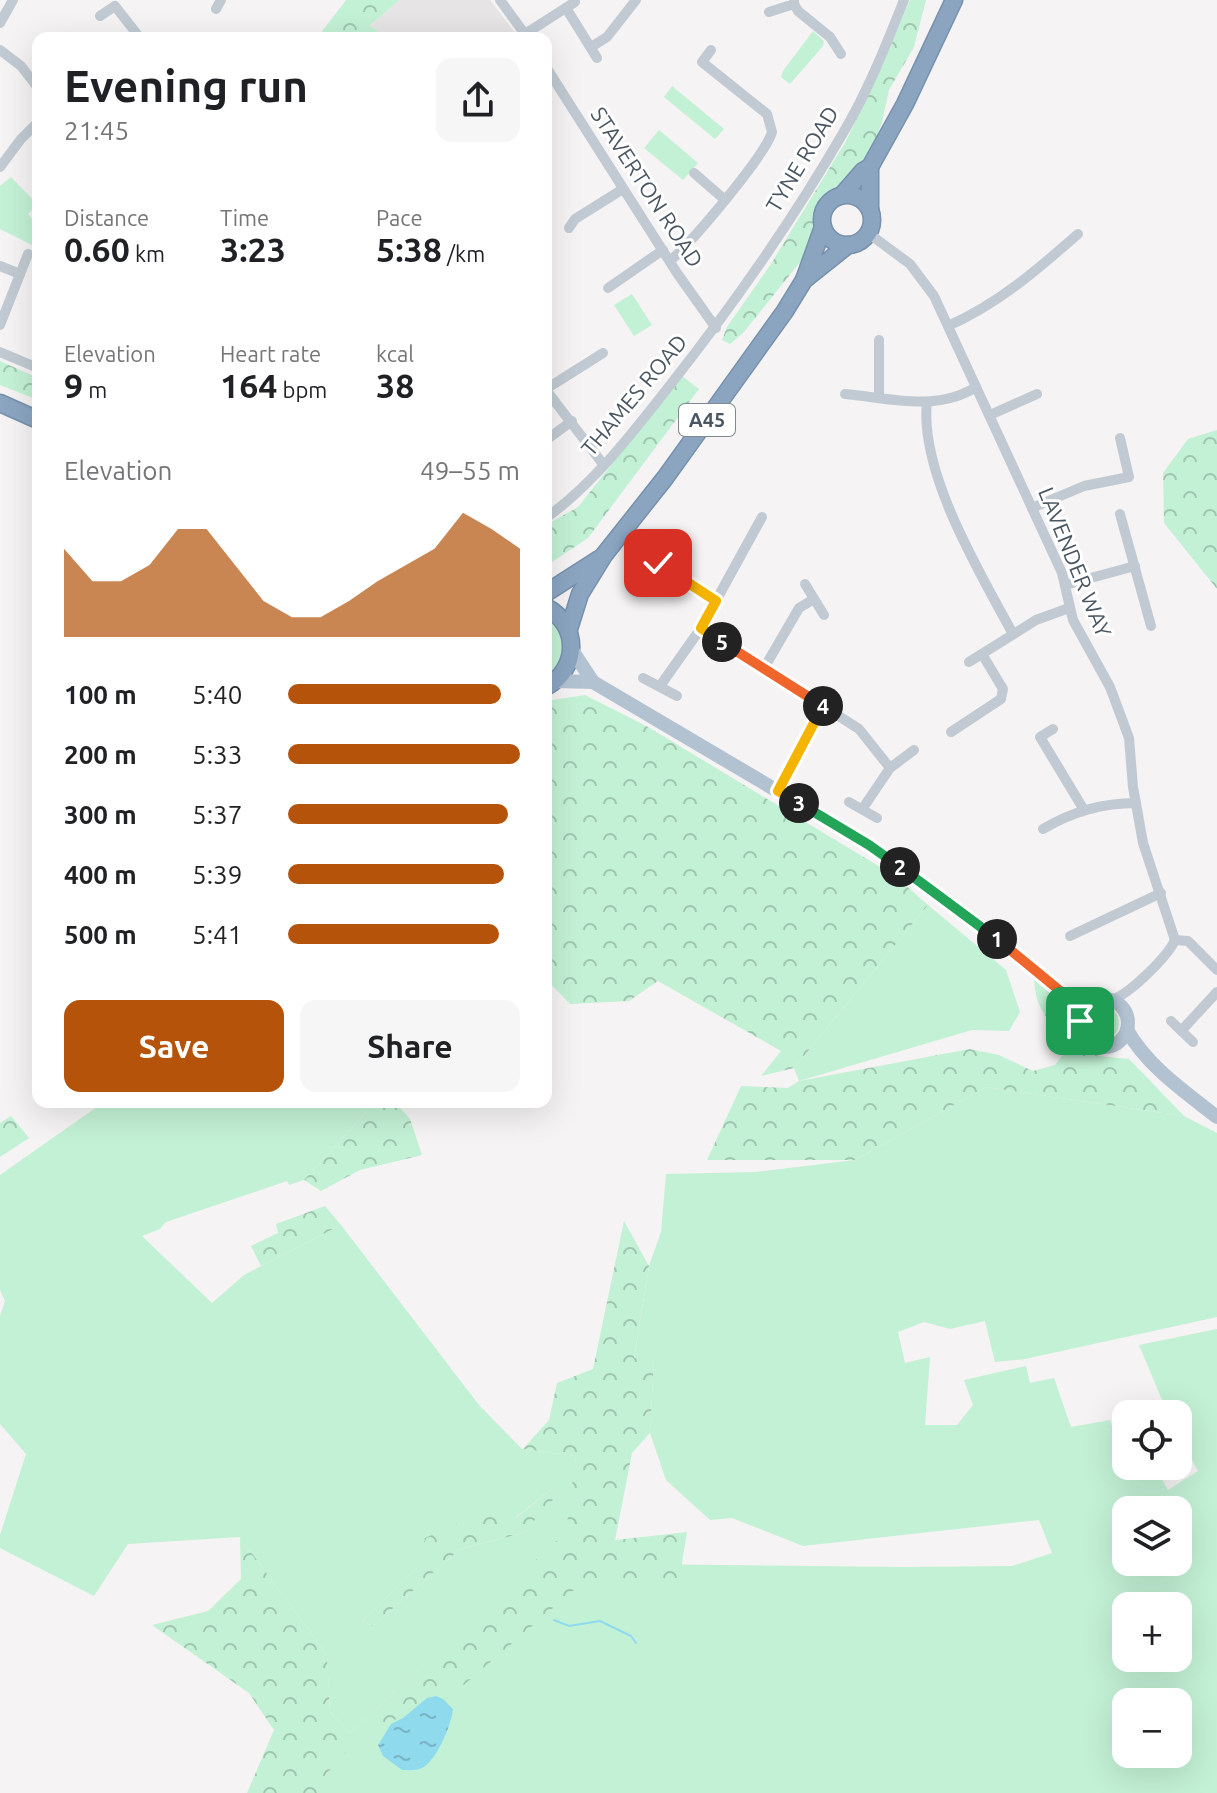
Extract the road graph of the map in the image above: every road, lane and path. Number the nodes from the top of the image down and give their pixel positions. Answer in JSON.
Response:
{"nodes":[{"id":1,"x":500,"y":0,"type":"edge"},
{"id":2,"x":636,"y":0,"type":"edge"},
{"id":3,"x":904,"y":0,"type":"edge"},
{"id":4,"x":954,"y":0,"type":"edge"},
{"id":5,"x":10,"y":1,"type":"edge"},
{"id":6,"x":794,"y":2,"type":"edge"},
{"id":7,"x":570,"y":5,"type":"edge"},
{"id":8,"x":769,"y":12,"type":"dead end"},
{"id":9,"x":100,"y":16,"type":"dead end"},
{"id":10,"x":0,"y":23,"type":"edge"},
{"id":11,"x":135,"y":32,"type":"edge"},
{"id":12,"x":524,"y":32,"type":"edge"},
{"id":13,"x":533,"y":32,"type":"edge"},
{"id":14,"x":591,"y":47,"type":"junction"},
{"id":15,"x":0,"y":50,"type":"edge"},
{"id":16,"x":711,"y":50,"type":"dead end"},
{"id":17,"x":841,"y":54,"type":"dead end"},
{"id":18,"x":597,"y":58,"type":"dead end"},
{"id":19,"x":32,"y":80,"type":"edge"},
{"id":20,"x":552,"y":83,"type":"edge"},
{"id":21,"x":32,"y":128,"type":"edge"},
{"id":22,"x":0,"y":167,"type":"edge"},
{"id":23,"x":870,"y":167,"type":"junction"},
{"id":24,"x":694,"y":173,"type":"dead end"},
{"id":25,"x":623,"y":189,"type":"junction"},
{"id":26,"x":842,"y":195,"type":"junction"},
{"id":27,"x":724,"y":199,"type":"junction"},
{"id":28,"x":870,"y":209,"type":"junction"},
{"id":29,"x":823,"y":227,"type":"junction"},
{"id":30,"x":569,"y":228,"type":"dead end"},
{"id":31,"x":868,"y":233,"type":"junction"},
{"id":32,"x":1078,"y":234,"type":"dead end"},
{"id":33,"x":848,"y":245,"type":"junction"},
{"id":34,"x":663,"y":250,"type":"junction"},
{"id":35,"x":28,"y":254,"type":"dead end"},
{"id":36,"x":670,"y":261,"type":"junction"},
{"id":37,"x":0,"y":266,"type":"edge"},
{"id":38,"x":20,"y":274,"type":"junction"},
{"id":39,"x":804,"y":280,"type":"junction"},
{"id":40,"x":608,"y":288,"type":"dead end"},
{"id":41,"x":0,"y":325,"type":"edge"},
{"id":42,"x":948,"y":326,"type":"junction"},
{"id":43,"x":716,"y":328,"type":"junction"},
{"id":44,"x":879,"y":340,"type":"dead end"},
{"id":45,"x":0,"y":352,"type":"edge"},
{"id":46,"x":603,"y":353,"type":"dead end"},
{"id":47,"x":32,"y":365,"type":"edge"},
{"id":48,"x":552,"y":386,"type":"edge"},
{"id":49,"x":976,"y":387,"type":"junction"},
{"id":50,"x":845,"y":394,"type":"dead end"},
{"id":51,"x":1037,"y":394,"type":"dead end"},
{"id":52,"x":552,"y":397,"type":"edge"},
{"id":53,"x":879,"y":397,"type":"junction"},
{"id":54,"x":927,"y":402,"type":"junction"},
{"id":55,"x":0,"y":403,"type":"edge"},
{"id":56,"x":990,"y":415,"type":"junction"},
{"id":57,"x":32,"y":417,"type":"edge"},
{"id":58,"x":572,"y":421,"type":"junction"},
{"id":59,"x":552,"y":436,"type":"edge"},
{"id":60,"x":1120,"y":438,"type":"dead end"},
{"id":61,"x":603,"y":464,"type":"junction"},
{"id":62,"x":1032,"y":508,"type":"junction"},
{"id":63,"x":552,"y":514,"type":"edge"},
{"id":64,"x":1120,"y":514,"type":"dead end"},
{"id":65,"x":762,"y":517,"type":"dead end"},
{"id":66,"x":604,"y":555,"type":"junction"},
{"id":67,"x":658,"y":563,"type":"dead end"},
{"id":68,"x":1135,"y":566,"type":"junction"},
{"id":69,"x":805,"y":584,"type":"dead end"},
{"id":70,"x":1065,"y":585,"type":"junction"},
{"id":71,"x":552,"y":589,"type":"edge"},
{"id":72,"x":814,"y":599,"type":"junction"},
{"id":73,"x":716,"y":601,"type":"junction"},
{"id":74,"x":1069,"y":608,"type":"junction"},
{"id":75,"x":552,"y":611,"type":"edge"},
{"id":76,"x":824,"y":615,"type":"dead end"},
{"id":77,"x":1151,"y":626,"type":"dead end"},
{"id":78,"x":701,"y":628,"type":"junction"},
{"id":79,"x":569,"y":629,"type":"junction"},
{"id":80,"x":1013,"y":634,"type":"junction"},
{"id":81,"x":572,"y":650,"type":"junction"},
{"id":82,"x":982,"y":654,"type":"junction"},
{"id":83,"x":969,"y":662,"type":"dead end"},
{"id":84,"x":763,"y":670,"type":"junction"},
{"id":85,"x":643,"y":678,"type":"dead end"},
{"id":86,"x":593,"y":682,"type":"junction"},
{"id":87,"x":552,"y":683,"type":"edge"},
{"id":88,"x":552,"y":684,"type":"edge"},
{"id":89,"x":660,"y":686,"type":"junction"},
{"id":90,"x":677,"y":696,"type":"dead end"},
{"id":91,"x":823,"y":706,"type":"junction"},
{"id":92,"x":1053,"y":729,"type":"dead end"},
{"id":93,"x":951,"y":732,"type":"dead end"},
{"id":94,"x":914,"y":750,"type":"dead end"},
{"id":95,"x":890,"y":768,"type":"junction"},
{"id":96,"x":778,"y":791,"type":"junction"},
{"id":97,"x":849,"y":802,"type":"dead end"},
{"id":98,"x":1136,"y":803,"type":"junction"},
{"id":99,"x":863,"y":808,"type":"junction"},
{"id":100,"x":1084,"y":810,"type":"junction"},
{"id":101,"x":877,"y":818,"type":"dead end"},
{"id":102,"x":1043,"y":829,"type":"dead end"},
{"id":103,"x":1161,"y":893,"type":"junction"},
{"id":104,"x":1078,"y":936,"type":"dead end"},
{"id":105,"x":1175,"y":940,"type":"junction"},
{"id":106,"x":1217,"y":950,"type":"edge"},
{"id":107,"x":1208,"y":960,"type":"junction"},
{"id":108,"x":1217,"y":970,"type":"edge"},
{"id":109,"x":1217,"y":992,"type":"edge"},
{"id":110,"x":1119,"y":1000,"type":"junction"},
{"id":111,"x":1086,"y":1009,"type":"junction"},
{"id":112,"x":1171,"y":1021,"type":"dead end"},
{"id":113,"x":1127,"y":1030,"type":"junction"},
{"id":114,"x":1182,"y":1030,"type":"junction"},
{"id":115,"x":1193,"y":1042,"type":"dead end"},
{"id":116,"x":1117,"y":1043,"type":"junction"},
{"id":117,"x":1140,"y":1050,"type":"junction"},
{"id":118,"x":1217,"y":1117,"type":"edge"}],
"edges":[{"from":1,"to":12,"type":"street"},
{"from":2,"to":14,"type":"street"},
{"from":3,"to":43,"type":"street","name":"TYNE ROAD"},
{"from":4,"to":23,"type":"highway"},
{"from":5,"to":10,"type":"street"},
{"from":6,"to":8,"type":"street"},
{"from":6,"to":17,"type":"street"},
{"from":7,"to":13,"type":"street"},
{"from":7,"to":14,"type":"street"},
{"from":9,"to":11,"type":"street"},
{"from":14,"to":18,"type":"street"},
{"from":15,"to":19,"type":"street"},
{"from":16,"to":27,"type":"street"},
{"from":20,"to":25,"type":"street","name":"STAVERTON ROAD"},
{"from":21,"to":22,"type":"street"},
{"from":23,"to":26,"type":"highway"},
{"from":23,"to":28,"type":"highway"},
{"from":24,"to":27,"type":"street"},
{"from":25,"to":30,"type":"street"},
{"from":25,"to":34,"type":"street","name":"STAVERTON ROAD"},
{"from":26,"to":28,"type":"highway"},
{"from":26,"to":29,"type":"highway"},
{"from":27,"to":36,"type":"street"},
{"from":28,"to":31,"type":"highway"},
{"from":29,"to":33,"type":"highway"},
{"from":29,"to":39,"type":"highway","number":"A45"},
{"from":31,"to":33,"type":"highway"},
{"from":31,"to":42,"type":"street","name":"LAVENDER WAY"},
{"from":32,"to":42,"type":"street"},
{"from":33,"to":39,"type":"highway","number":"A45"},
{"from":34,"to":36,"type":"street","name":"STAVERTON ROAD"},
{"from":34,"to":40,"type":"street"},
{"from":35,"to":38,"type":"street"},
{"from":36,"to":43,"type":"street","name":"STAVERTON ROAD"},
{"from":37,"to":38,"type":"street"},
{"from":38,"to":41,"type":"street"},
{"from":39,"to":66,"type":"highway","number":"A45"},
{"from":42,"to":49,"type":"street","name":"LAVENDER WAY"},
{"from":43,"to":61,"type":"street","name":"THAMES ROAD"},
{"from":44,"to":53,"type":"street"},
{"from":45,"to":47,"type":"street"},
{"from":46,"to":48,"type":"street"},
{"from":49,"to":54,"type":"street"},
{"from":49,"to":56,"type":"street","name":"LAVENDER WAY"},
{"from":50,"to":53,"type":"street"},
{"from":51,"to":56,"type":"street"},
{"from":52,"to":58,"type":"street"},
{"from":53,"to":54,"type":"street"},
{"from":54,"to":80,"type":"street"},
{"from":55,"to":57,"type":"highway"},
{"from":56,"to":62,"type":"street","name":"LAVENDER WAY"},
{"from":58,"to":59,"type":"street"},
{"from":58,"to":61,"type":"street"},
{"from":60,"to":62,"type":"street"},
{"from":61,"to":63,"type":"street","name":"THAMES ROAD"},
{"from":62,"to":70,"type":"street","name":"LAVENDER WAY"},
{"from":64,"to":68,"type":"street"},
{"from":65,"to":73,"type":"street"},
{"from":66,"to":71,"type":"highway","number":"A45"},
{"from":66,"to":79,"type":"highway","number":"A45"},
{"from":67,"to":73,"type":"street"},
{"from":68,"to":70,"type":"street"},
{"from":68,"to":77,"type":"street"},
{"from":69,"to":72,"type":"street"},
{"from":70,"to":74,"type":"street","name":"LAVENDER WAY"},
{"from":72,"to":76,"type":"street"},
{"from":72,"to":84,"type":"street"},
{"from":73,"to":78,"type":"street"},
{"from":74,"to":80,"type":"street"},
{"from":74,"to":98,"type":"street","name":"LAVENDER WAY"},
{"from":75,"to":79,"type":"highway"},
{"from":78,"to":84,"type":"street"},
{"from":78,"to":89,"type":"street"},
{"from":79,"to":81,"type":"highway"},
{"from":80,"to":82,"type":"street"},
{"from":81,"to":86,"type":"main road"},
{"from":81,"to":87,"type":"highway"},
{"from":82,"to":83,"type":"street"},
{"from":82,"to":93,"type":"street"},
{"from":84,"to":91,"type":"street"},
{"from":85,"to":89,"type":"street"},
{"from":86,"to":88,"type":"main road"},
{"from":86,"to":96,"type":"main road"},
{"from":89,"to":90,"type":"street"},
{"from":91,"to":95,"type":"street"},
{"from":91,"to":96,"type":"street"},
{"from":92,"to":100,"type":"street"},
{"from":94,"to":95,"type":"street"},
{"from":95,"to":99,"type":"street"},
{"from":96,"to":111,"type":"main road"},
{"from":97,"to":99,"type":"street"},
{"from":98,"to":100,"type":"street"},
{"from":98,"to":103,"type":"street","name":"LAVENDER WAY"},
{"from":99,"to":101,"type":"street"},
{"from":100,"to":102,"type":"street"},
{"from":103,"to":104,"type":"street"},
{"from":103,"to":105,"type":"street","name":"LAVENDER WAY"},
{"from":105,"to":107,"type":"street"},
{"from":105,"to":110,"type":"street"},
{"from":106,"to":107,"type":"street"},
{"from":107,"to":108,"type":"street"},
{"from":109,"to":114,"type":"street"},
{"from":110,"to":111,"type":"main road"},
{"from":110,"to":113,"type":"main road"},
{"from":111,"to":116,"type":"main road"},
{"from":112,"to":114,"type":"street"},
{"from":113,"to":116,"type":"main road"},
{"from":113,"to":117,"type":"main road"},
{"from":114,"to":115,"type":"street"},
{"from":116,"to":117,"type":"main road"},
{"from":117,"to":118,"type":"main road"}]}
